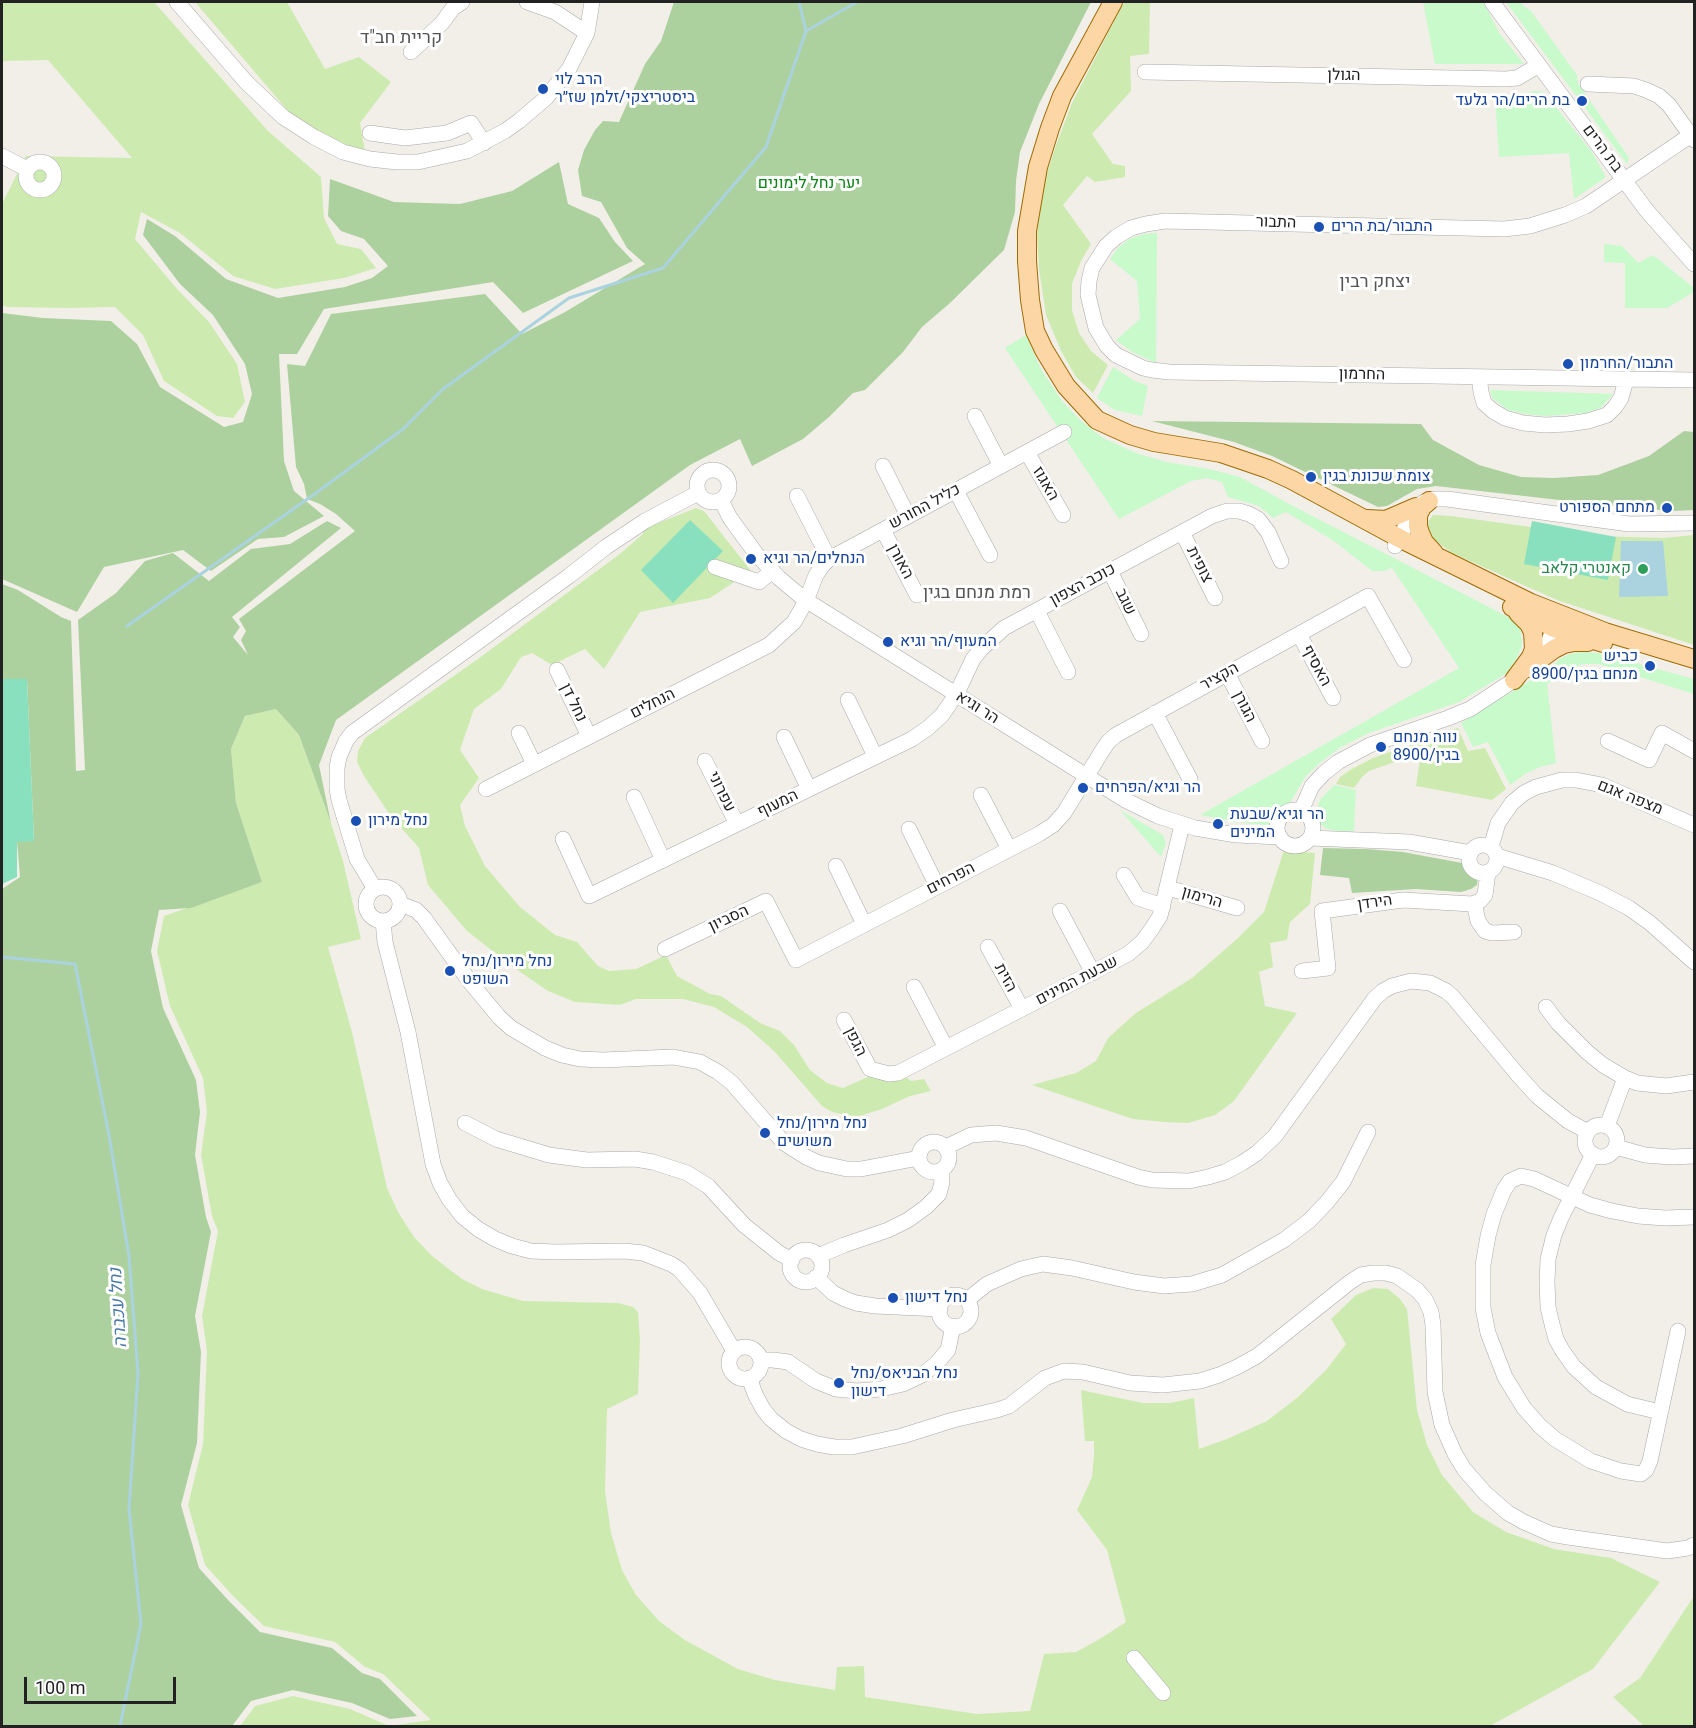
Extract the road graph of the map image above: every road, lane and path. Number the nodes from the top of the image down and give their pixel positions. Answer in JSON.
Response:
{"nodes":[{"id":1,"x":177,"y":2,"type":"edge"},
{"id":2,"x":462,"y":2,"type":"edge"},
{"id":3,"x":527,"y":2,"type":"edge"},
{"id":4,"x":592,"y":2,"type":"edge"},
{"id":5,"x":1113,"y":2,"type":"edge"},
{"id":6,"x":1492,"y":2,"type":"edge"},
{"id":7,"x":586,"y":33,"type":"junction"},
{"id":8,"x":411,"y":52,"type":"dead end"},
{"id":9,"x":1539,"y":65,"type":"junction"},
{"id":10,"x":1145,"y":72,"type":"dead end"},
{"id":11,"x":1588,"y":84,"type":"dead end"},
{"id":12,"x":370,"y":133,"type":"dead end"},
{"id":13,"x":1694,"y":136,"type":"edge"},
{"id":14,"x":483,"y":143,"type":"junction"},
{"id":15,"x":2,"y":156,"type":"edge"},
{"id":16,"x":27,"y":169,"type":"dead end"},
{"id":17,"x":1624,"y":179,"type":"junction"},
{"id":18,"x":1695,"y":264,"type":"edge"},
{"id":19,"x":1089,"y":281,"type":"joint"},
{"id":20,"x":1479,"y":377,"type":"junction"},
{"id":21,"x":1626,"y":380,"type":"junction"},
{"id":22,"x":1695,"y":380,"type":"edge"},
{"id":23,"x":975,"y":416,"type":"dead end"},
{"id":24,"x":1064,"y":432,"type":"dead end"},
{"id":25,"x":1027,"y":452,"type":"junction"},
{"id":26,"x":1221,"y":453,"type":"junction"},
{"id":27,"x":883,"y":466,"type":"dead end"},
{"id":28,"x":1001,"y":466,"type":"junction"},
{"id":29,"x":956,"y":491,"type":"junction"},
{"id":30,"x":698,"y":493,"type":"junction"},
{"id":31,"x":797,"y":496,"type":"dead end"},
{"id":32,"x":721,"y":500,"type":"junction"},
{"id":33,"x":1423,"y":504,"type":"junction"},
{"id":34,"x":1063,"y":515,"type":"dead end"},
{"id":35,"x":908,"y":516,"type":"junction"},
{"id":36,"x":1363,"y":518,"type":"junction"},
{"id":37,"x":1695,"y":524,"type":"edge"},
{"id":38,"x":883,"y":530,"type":"junction"},
{"id":39,"x":1182,"y":532,"type":"junction"},
{"id":40,"x":1397,"y":542,"type":"junction"},
{"id":41,"x":990,"y":555,"type":"dead end"},
{"id":42,"x":1440,"y":558,"type":"junction"},
{"id":43,"x":829,"y":559,"type":"junction"},
{"id":44,"x":1281,"y":561,"type":"dead end"},
{"id":45,"x":715,"y":567,"type":"dead end"},
{"id":46,"x":772,"y":571,"type":"junction"},
{"id":47,"x":1110,"y":571,"type":"junction"},
{"id":48,"x":917,"y":594,"type":"dead end"},
{"id":49,"x":1215,"y":598,"type":"dead end"},
{"id":50,"x":806,"y":601,"type":"junction"},
{"id":51,"x":1507,"y":605,"type":"junction"},
{"id":52,"x":1037,"y":611,"type":"junction"},
{"id":53,"x":1556,"y":621,"type":"junction"},
{"id":54,"x":1299,"y":633,"type":"junction"},
{"id":55,"x":1141,"y":634,"type":"dead end"},
{"id":56,"x":1616,"y":648,"type":"junction"},
{"id":57,"x":1404,"y":660,"type":"dead end"},
{"id":58,"x":1695,"y":660,"type":"edge"},
{"id":59,"x":1528,"y":668,"type":"junction"},
{"id":60,"x":557,"y":670,"type":"dead end"},
{"id":61,"x":1695,"y":670,"type":"edge"},
{"id":62,"x":1068,"y":672,"type":"dead end"},
{"id":63,"x":1227,"y":673,"type":"junction"},
{"id":64,"x":1514,"y":680,"type":"junction"},
{"id":65,"x":956,"y":695,"type":"junction"},
{"id":66,"x":1334,"y":698,"type":"dead end"},
{"id":67,"x":848,"y":700,"type":"dead end"},
{"id":68,"x":1155,"y":713,"type":"junction"},
{"id":69,"x":519,"y":733,"type":"dead end"},
{"id":70,"x":590,"y":736,"type":"junction"},
{"id":71,"x":784,"y":737,"type":"dead end"},
{"id":72,"x":1262,"y":741,"type":"dead end"},
{"id":73,"x":1608,"y":741,"type":"dead end"},
{"id":74,"x":1695,"y":751,"type":"edge"},
{"id":75,"x":875,"y":756,"type":"junction"},
{"id":76,"x":705,"y":761,"type":"dead end"},
{"id":77,"x":534,"y":765,"type":"junction"},
{"id":78,"x":1087,"y":776,"type":"junction"},
{"id":79,"x":1190,"y":779,"type":"dead end"},
{"id":80,"x":486,"y":789,"type":"dead end"},
{"id":81,"x":809,"y":789,"type":"junction"},
{"id":82,"x":981,"y":795,"type":"dead end"},
{"id":83,"x":634,"y":797,"type":"dead end"},
{"id":84,"x":1300,"y":811,"type":"junction"},
{"id":85,"x":737,"y":824,"type":"junction"},
{"id":86,"x":1182,"y":825,"type":"junction"},
{"id":87,"x":1695,"y":825,"type":"edge"},
{"id":88,"x":909,"y":829,"type":"dead end"},
{"id":89,"x":1280,"y":837,"type":"junction"},
{"id":90,"x":1310,"y":838,"type":"junction"},
{"id":91,"x":563,"y":839,"type":"dead end"},
{"id":92,"x":1009,"y":849,"type":"junction"},
{"id":93,"x":1494,"y":852,"type":"junction"},
{"id":94,"x":1471,"y":853,"type":"junction"},
{"id":95,"x":663,"y":860,"type":"junction"},
{"id":96,"x":836,"y":866,"type":"dead end"},
{"id":97,"x":1488,"y":872,"type":"junction"},
{"id":98,"x":1124,"y":875,"type":"dead end"},
{"id":99,"x":937,"y":886,"type":"junction"},
{"id":100,"x":1168,"y":888,"type":"junction"},
{"id":101,"x":375,"y":889,"type":"junction"},
{"id":102,"x":1474,"y":903,"type":"junction"},
{"id":103,"x":400,"y":904,"type":"junction"},
{"id":104,"x":1163,"y":906,"type":"junction"},
{"id":105,"x":1237,"y":908,"type":"dead end"},
{"id":106,"x":1060,"y":911,"type":"dead end"},
{"id":107,"x":383,"y":921,"type":"junction"},
{"id":108,"x":864,"y":924,"type":"junction"},
{"id":109,"x":1514,"y":932,"type":"dead end"},
{"id":110,"x":988,"y":947,"type":"dead end"},
{"id":111,"x":665,"y":949,"type":"dead end"},
{"id":112,"x":796,"y":960,"type":"joint"},
{"id":113,"x":1695,"y":962,"type":"edge"},
{"id":114,"x":1302,"y":971,"type":"dead end"},
{"id":115,"x":1093,"y":973,"type":"junction"},
{"id":116,"x":914,"y":987,"type":"dead end"},
{"id":117,"x":1546,"y":1007,"type":"dead end"},
{"id":118,"x":1022,"y":1010,"type":"junction"},
{"id":119,"x":844,"y":1020,"type":"dead end"},
{"id":120,"x":946,"y":1048,"type":"junction"},
{"id":121,"x":898,"y":1073,"type":"joint"},
{"id":122,"x":1625,"y":1078,"type":"junction"},
{"id":123,"x":1695,"y":1082,"type":"edge"},
{"id":124,"x":465,"y":1123,"type":"dead end"},
{"id":125,"x":1607,"y":1126,"type":"junction"},
{"id":126,"x":1368,"y":1132,"type":"dead end"},
{"id":127,"x":1588,"y":1132,"type":"junction"},
{"id":128,"x":946,"y":1147,"type":"junction"},
{"id":129,"x":1616,"y":1147,"type":"junction"},
{"id":130,"x":1593,"y":1154,"type":"junction"},
{"id":131,"x":1695,"y":1156,"type":"edge"},
{"id":132,"x":919,"y":1158,"type":"junction"},
{"id":133,"x":941,"y":1171,"type":"junction"},
{"id":134,"x":1572,"y":1197,"type":"junction"},
{"id":135,"x":1695,"y":1217,"type":"edge"},
{"id":136,"x":818,"y":1256,"type":"junction"},
{"id":137,"x":792,"y":1260,"type":"junction"},
{"id":138,"x":816,"y":1277,"type":"junction"},
{"id":139,"x":967,"y":1300,"type":"junction"},
{"id":140,"x":940,"y":1309,"type":"junction"},
{"id":141,"x":953,"y":1326,"type":"junction"},
{"id":142,"x":1678,"y":1331,"type":"dead end"},
{"id":143,"x":735,"y":1351,"type":"junction"},
{"id":144,"x":761,"y":1360,"type":"junction"},
{"id":145,"x":750,"y":1378,"type":"junction"},
{"id":146,"x":1660,"y":1412,"type":"junction"},
{"id":147,"x":1692,"y":1544,"type":"edge"},
{"id":148,"x":1134,"y":1658,"type":"dead end"},
{"id":149,"x":1163,"y":1693,"type":"dead end"}],
"edges":[{"from":1,"to":14,"type":"street"},
{"from":2,"to":8,"type":"street"},
{"from":3,"to":7,"type":"street"},
{"from":4,"to":7,"type":"street"},
{"from":5,"to":26,"type":"main road"},
{"from":6,"to":9,"type":"street","name":"בת הרים"},
{"from":7,"to":14,"type":"street"},
{"from":9,"to":10,"type":"street","name":"הגולן"},
{"from":9,"to":17,"type":"street","name":"בת הרים"},
{"from":11,"to":13,"type":"street"},
{"from":12,"to":14,"type":"street"},
{"from":13,"to":17,"type":"street","name":"התבור"},
{"from":15,"to":16,"type":"street"},
{"from":17,"to":18,"type":"street","name":"בת הרים"},
{"from":17,"to":19,"type":"street","name":"התבור"},
{"from":19,"to":20,"type":"street","name":"החרמון"},
{"from":20,"to":21,"type":"street","name":"החרמון"},
{"from":20,"to":21,"type":"street"},
{"from":21,"to":22,"type":"street","name":"החרמון"},
{"from":23,"to":28,"type":"street"},
{"from":24,"to":25,"type":"street","name":"כליל החורש"},
{"from":25,"to":28,"type":"street","name":"כליל החורש"},
{"from":25,"to":34,"type":"street","name":"האגוז"},
{"from":26,"to":36,"type":"main road"},
{"from":26,"to":40,"type":"main road"},
{"from":27,"to":35,"type":"street"},
{"from":28,"to":29,"type":"street","name":"כליל החורש"},
{"from":29,"to":35,"type":"street","name":"כליל החורש"},
{"from":29,"to":41,"type":"street"},
{"from":30,"to":32,"type":"street"},
{"from":30,"to":32,"type":"street"},
{"from":30,"to":101,"type":"street"},
{"from":31,"to":43,"type":"street"},
{"from":32,"to":46,"type":"street","name":"הר וגיא"},
{"from":33,"to":36,"type":"main road"},
{"from":33,"to":37,"type":"street"},
{"from":33,"to":40,"type":"street"},
{"from":33,"to":42,"type":"main road"},
{"from":35,"to":38,"type":"street","name":"כליל החורש"},
{"from":36,"to":40,"type":"main road"},
{"from":38,"to":43,"type":"street","name":"כליל החורש"},
{"from":38,"to":48,"type":"street","name":"האורן"},
{"from":39,"to":44,"type":"street","name":"כוכב הצפון"},
{"from":39,"to":47,"type":"street","name":"כוכב הצפון"},
{"from":39,"to":49,"type":"street","name":"צופית"},
{"from":40,"to":42,"type":"main road"},
{"from":40,"to":51,"type":"main road"},
{"from":42,"to":53,"type":"main road"},
{"from":43,"to":50,"type":"street","name":"כליל החורש"},
{"from":45,"to":46,"type":"street"},
{"from":46,"to":50,"type":"street","name":"הר וגיא"},
{"from":47,"to":52,"type":"street","name":"כוכב הצפון"},
{"from":47,"to":55,"type":"street","name":"שגב"},
{"from":50,"to":65,"type":"street","name":"הר וגיא"},
{"from":50,"to":70,"type":"street","name":"הנחלים"},
{"from":51,"to":53,"type":"main road"},
{"from":51,"to":64,"type":"main road"},
{"from":52,"to":62,"type":"street"},
{"from":52,"to":65,"type":"street","name":"כוכב הצפון"},
{"from":53,"to":56,"type":"main road"},
{"from":53,"to":58,"type":"main road"},
{"from":53,"to":59,"type":"street"},
{"from":54,"to":57,"type":"street","name":"הקציר"},
{"from":54,"to":63,"type":"street","name":"הקציר"},
{"from":54,"to":66,"type":"street","name":"האסיף"},
{"from":56,"to":59,"type":"main road"},
{"from":56,"to":61,"type":"main road"},
{"from":59,"to":64,"type":"street"},
{"from":60,"to":70,"type":"street","name":"נחל דן"},
{"from":63,"to":68,"type":"street","name":"הקציר"},
{"from":63,"to":72,"type":"street","name":"הגורן"},
{"from":64,"to":84,"type":"street"},
{"from":65,"to":75,"type":"street","name":"המעוף"},
{"from":65,"to":78,"type":"street","name":"הר וגיא"},
{"from":67,"to":75,"type":"street"},
{"from":68,"to":78,"type":"street","name":"הקציר"},
{"from":68,"to":79,"type":"street"},
{"from":69,"to":77,"type":"street"},
{"from":70,"to":77,"type":"street","name":"הנחלים"},
{"from":71,"to":81,"type":"street"},
{"from":73,"to":74,"type":"street"},
{"from":75,"to":81,"type":"street","name":"המעוף"},
{"from":76,"to":85,"type":"street","name":"עפרוני"},
{"from":77,"to":80,"type":"street","name":"הנחלים"},
{"from":78,"to":86,"type":"street","name":"הר וגיא"},
{"from":78,"to":92,"type":"street","name":"הפרחים"},
{"from":81,"to":85,"type":"street","name":"המעוף"},
{"from":82,"to":92,"type":"street"},
{"from":83,"to":95,"type":"street"},
{"from":84,"to":89,"type":"street"},
{"from":84,"to":90,"type":"street"},
{"from":85,"to":95,"type":"street","name":"המעוף"},
{"from":86,"to":89,"type":"street","name":"הר וגיא"},
{"from":86,"to":100,"type":"street","name":"שבעת המינים"},
{"from":87,"to":93,"type":"street","name":"מצפה אגם"},
{"from":88,"to":99,"type":"street"},
{"from":89,"to":90,"type":"street"},
{"from":90,"to":94,"type":"street"},
{"from":91,"to":95,"type":"street","name":"המעוף"},
{"from":92,"to":99,"type":"street","name":"הפרחים"},
{"from":93,"to":94,"type":"street"},
{"from":93,"to":97,"type":"street"},
{"from":93,"to":113,"type":"street"},
{"from":94,"to":97,"type":"street"},
{"from":96,"to":108,"type":"street"},
{"from":97,"to":102,"type":"street"},
{"from":98,"to":104,"type":"street","name":"הרימון"},
{"from":99,"to":108,"type":"street","name":"הפרחים"},
{"from":100,"to":104,"type":"street","name":"שבעת המינים"},
{"from":100,"to":105,"type":"street","name":"הרימון"},
{"from":101,"to":103,"type":"street"},
{"from":101,"to":107,"type":"street"},
{"from":102,"to":109,"type":"street"},
{"from":102,"to":114,"type":"street","name":"הירדן"},
{"from":103,"to":107,"type":"street"},
{"from":103,"to":132,"type":"street"},
{"from":104,"to":115,"type":"street","name":"שבעת המינים"},
{"from":106,"to":115,"type":"street"},
{"from":107,"to":143,"type":"street"},
{"from":108,"to":112,"type":"street","name":"הפרחים"},
{"from":110,"to":118,"type":"street","name":"הזית"},
{"from":111,"to":112,"type":"street","name":"הסביון"},
{"from":115,"to":118,"type":"street","name":"שבעת המינים"},
{"from":116,"to":120,"type":"street"},
{"from":117,"to":122,"type":"street"},
{"from":118,"to":120,"type":"street","name":"שבעת המינים"},
{"from":119,"to":121,"type":"street","name":"הגפן"},
{"from":120,"to":121,"type":"street","name":"שבעת המינים"},
{"from":122,"to":123,"type":"street"},
{"from":122,"to":125,"type":"street"},
{"from":124,"to":137,"type":"street"},
{"from":125,"to":127,"type":"street"},
{"from":125,"to":129,"type":"street"},
{"from":126,"to":139,"type":"street"},
{"from":127,"to":128,"type":"street"},
{"from":127,"to":130,"type":"street"},
{"from":128,"to":132,"type":"street"},
{"from":128,"to":133,"type":"street"},
{"from":129,"to":130,"type":"street"},
{"from":129,"to":131,"type":"street"},
{"from":130,"to":134,"type":"street"},
{"from":132,"to":133,"type":"street"},
{"from":133,"to":136,"type":"street"},
{"from":134,"to":135,"type":"street"},
{"from":134,"to":146,"type":"street"},
{"from":134,"to":146,"type":"street"},
{"from":136,"to":137,"type":"street"},
{"from":136,"to":138,"type":"street"},
{"from":137,"to":138,"type":"street"},
{"from":138,"to":140,"type":"street"},
{"from":139,"to":140,"type":"street"},
{"from":139,"to":141,"type":"street"},
{"from":140,"to":141,"type":"street"},
{"from":141,"to":144,"type":"street"},
{"from":142,"to":146,"type":"street"},
{"from":143,"to":144,"type":"street"},
{"from":143,"to":145,"type":"street"},
{"from":144,"to":145,"type":"street"},
{"from":145,"to":147,"type":"street"},
{"from":148,"to":149,"type":"street"}]}
